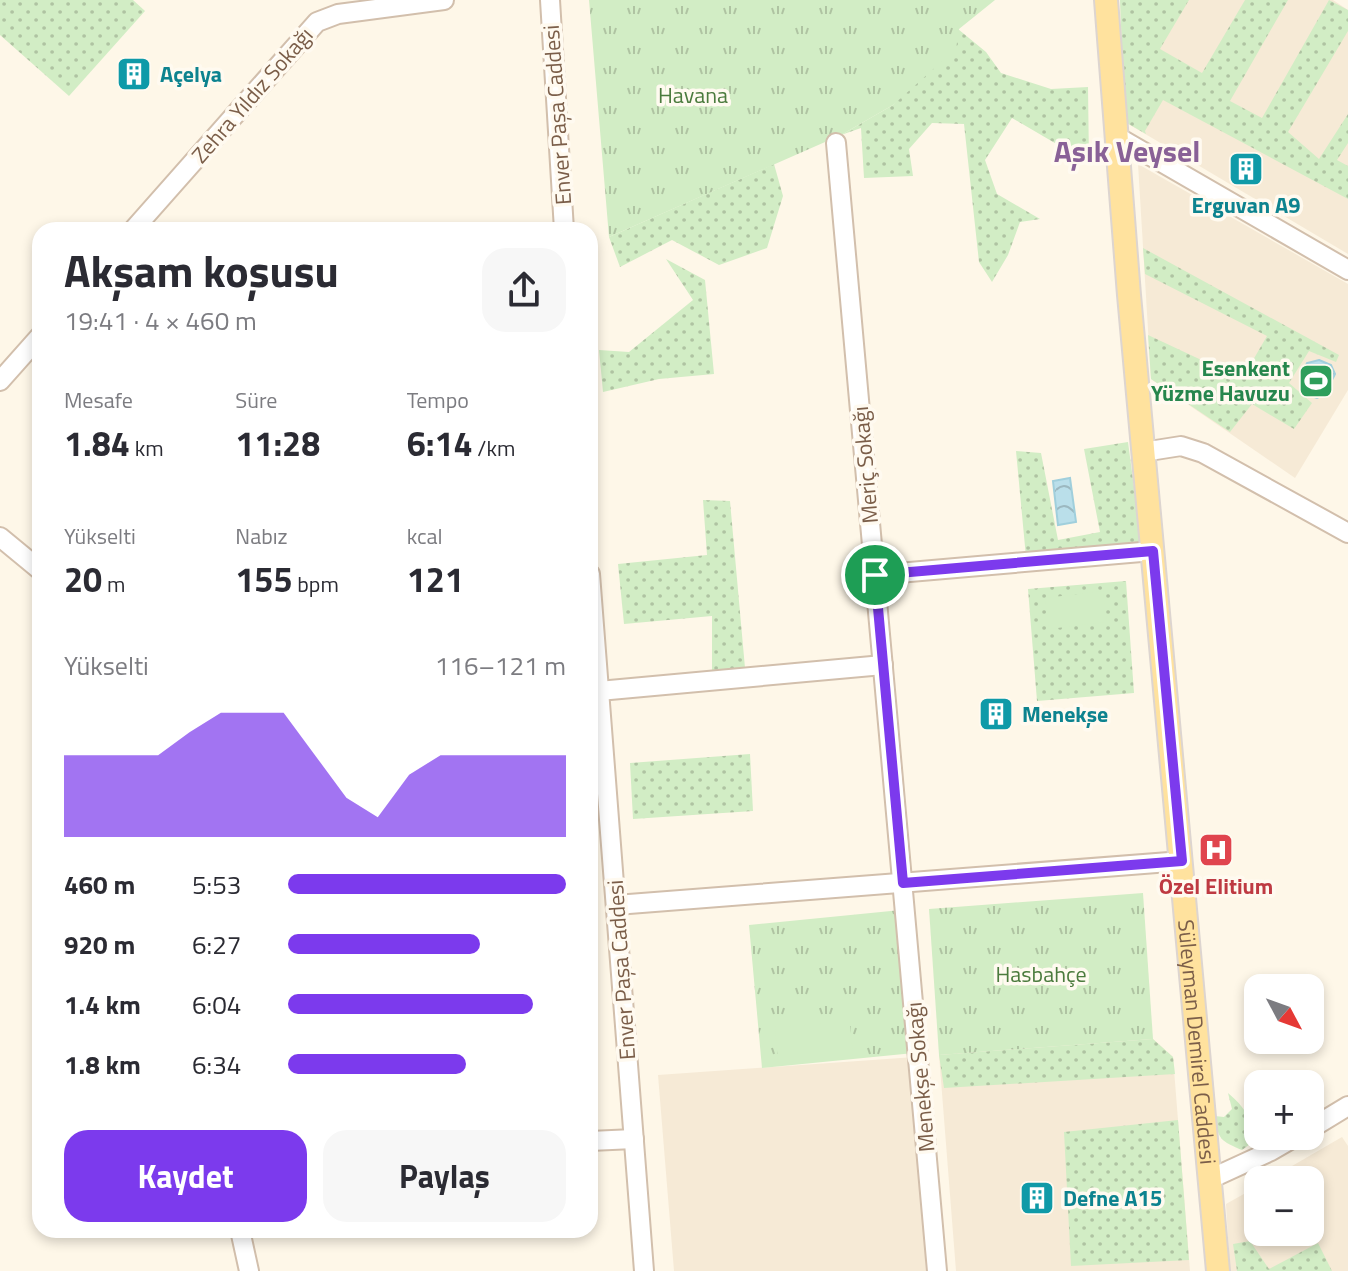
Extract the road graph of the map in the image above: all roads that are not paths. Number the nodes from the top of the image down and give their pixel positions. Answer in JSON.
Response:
{"nodes":[{"id":1,"x":444,"y":0,"type":"edge"},
{"id":2,"x":550,"y":0,"type":"edge"},
{"id":3,"x":1106,"y":0,"type":"edge"},
{"id":4,"x":1116,"y":136,"type":"junction"},
{"id":5,"x":836,"y":143,"type":"dead end"},
{"id":6,"x":140,"y":222,"type":"edge"},
{"id":7,"x":564,"y":222,"type":"edge"},
{"id":8,"x":1348,"y":270,"type":"edge"},
{"id":9,"x":32,"y":345,"type":"edge"},
{"id":10,"x":0,"y":381,"type":"edge"},
{"id":11,"x":1143,"y":452,"type":"junction"},
{"id":12,"x":1348,"y":533,"type":"edge"},
{"id":13,"x":0,"y":537,"type":"edge"},
{"id":14,"x":1153,"y":551,"type":"junction"},
{"id":15,"x":32,"y":563,"type":"edge"},
{"id":16,"x":875,"y":575,"type":"junction"},
{"id":17,"x":883,"y":665,"type":"junction"},
{"id":18,"x":598,"y":678,"type":"edge"},
{"id":19,"x":599,"y":691,"type":"junction"},
{"id":20,"x":1182,"y":861,"type":"junction"},
{"id":21,"x":903,"y":883,"type":"junction"},
{"id":22,"x":616,"y":905,"type":"junction"},
{"id":23,"x":1348,"y":1106,"type":"edge"},
{"id":24,"x":1324,"y":1121,"type":"edge"},
{"id":25,"x":634,"y":1139,"type":"junction"},
{"id":26,"x":598,"y":1141,"type":"edge"},
{"id":27,"x":1273,"y":1150,"type":"edge"},
{"id":28,"x":1210,"y":1179,"type":"junction"},
{"id":29,"x":242,"y":1238,"type":"edge"},
{"id":30,"x":249,"y":1271,"type":"edge"},
{"id":31,"x":644,"y":1271,"type":"edge"},
{"id":32,"x":937,"y":1271,"type":"edge"},
{"id":33,"x":1218,"y":1271,"type":"edge"}],
"edges":[{"from":1,"to":6,"type":"street","name":"Zehra Yıldız Sokağı"},
{"from":2,"to":7,"type":"street","name":"Enver Paşa Caddesi"},
{"from":3,"to":4,"type":"main road","name":"Süleyman Demirel Caddesi"},
{"from":4,"to":8,"type":"street"},
{"from":4,"to":11,"type":"main road","name":"Süleyman Demirel Caddesi"},
{"from":5,"to":16,"type":"street","name":"Meriç Sokağı"},
{"from":9,"to":10,"type":"street"},
{"from":11,"to":12,"type":"street"},
{"from":11,"to":14,"type":"main road","name":"Süleyman Demirel Caddesi"},
{"from":13,"to":15,"type":"street"},
{"from":14,"to":16,"type":"street"},
{"from":14,"to":20,"type":"main road","name":"Süleyman Demirel Caddesi"},
{"from":16,"to":17,"type":"street","name":"Meriç Sokağı"},
{"from":17,"to":19,"type":"street"},
{"from":17,"to":21,"type":"street","name":"Meriç Sokağı"},
{"from":18,"to":19,"type":"street","name":"Enver Paşa Caddesi"},
{"from":19,"to":22,"type":"street","name":"Enver Paşa Caddesi"},
{"from":20,"to":21,"type":"street"},
{"from":20,"to":28,"type":"main road","name":"Süleyman Demirel Caddesi"},
{"from":21,"to":22,"type":"street"},
{"from":21,"to":32,"type":"street","name":"Menekşe Sokağı"},
{"from":22,"to":25,"type":"street","name":"Enver Paşa Caddesi"},
{"from":23,"to":24,"type":"street"},
{"from":25,"to":26,"type":"street"},
{"from":25,"to":31,"type":"street","name":"Enver Paşa Caddesi"},
{"from":27,"to":28,"type":"street"},
{"from":28,"to":33,"type":"main road","name":"Süleyman Demirel Caddesi"},
{"from":29,"to":30,"type":"street"}]}
